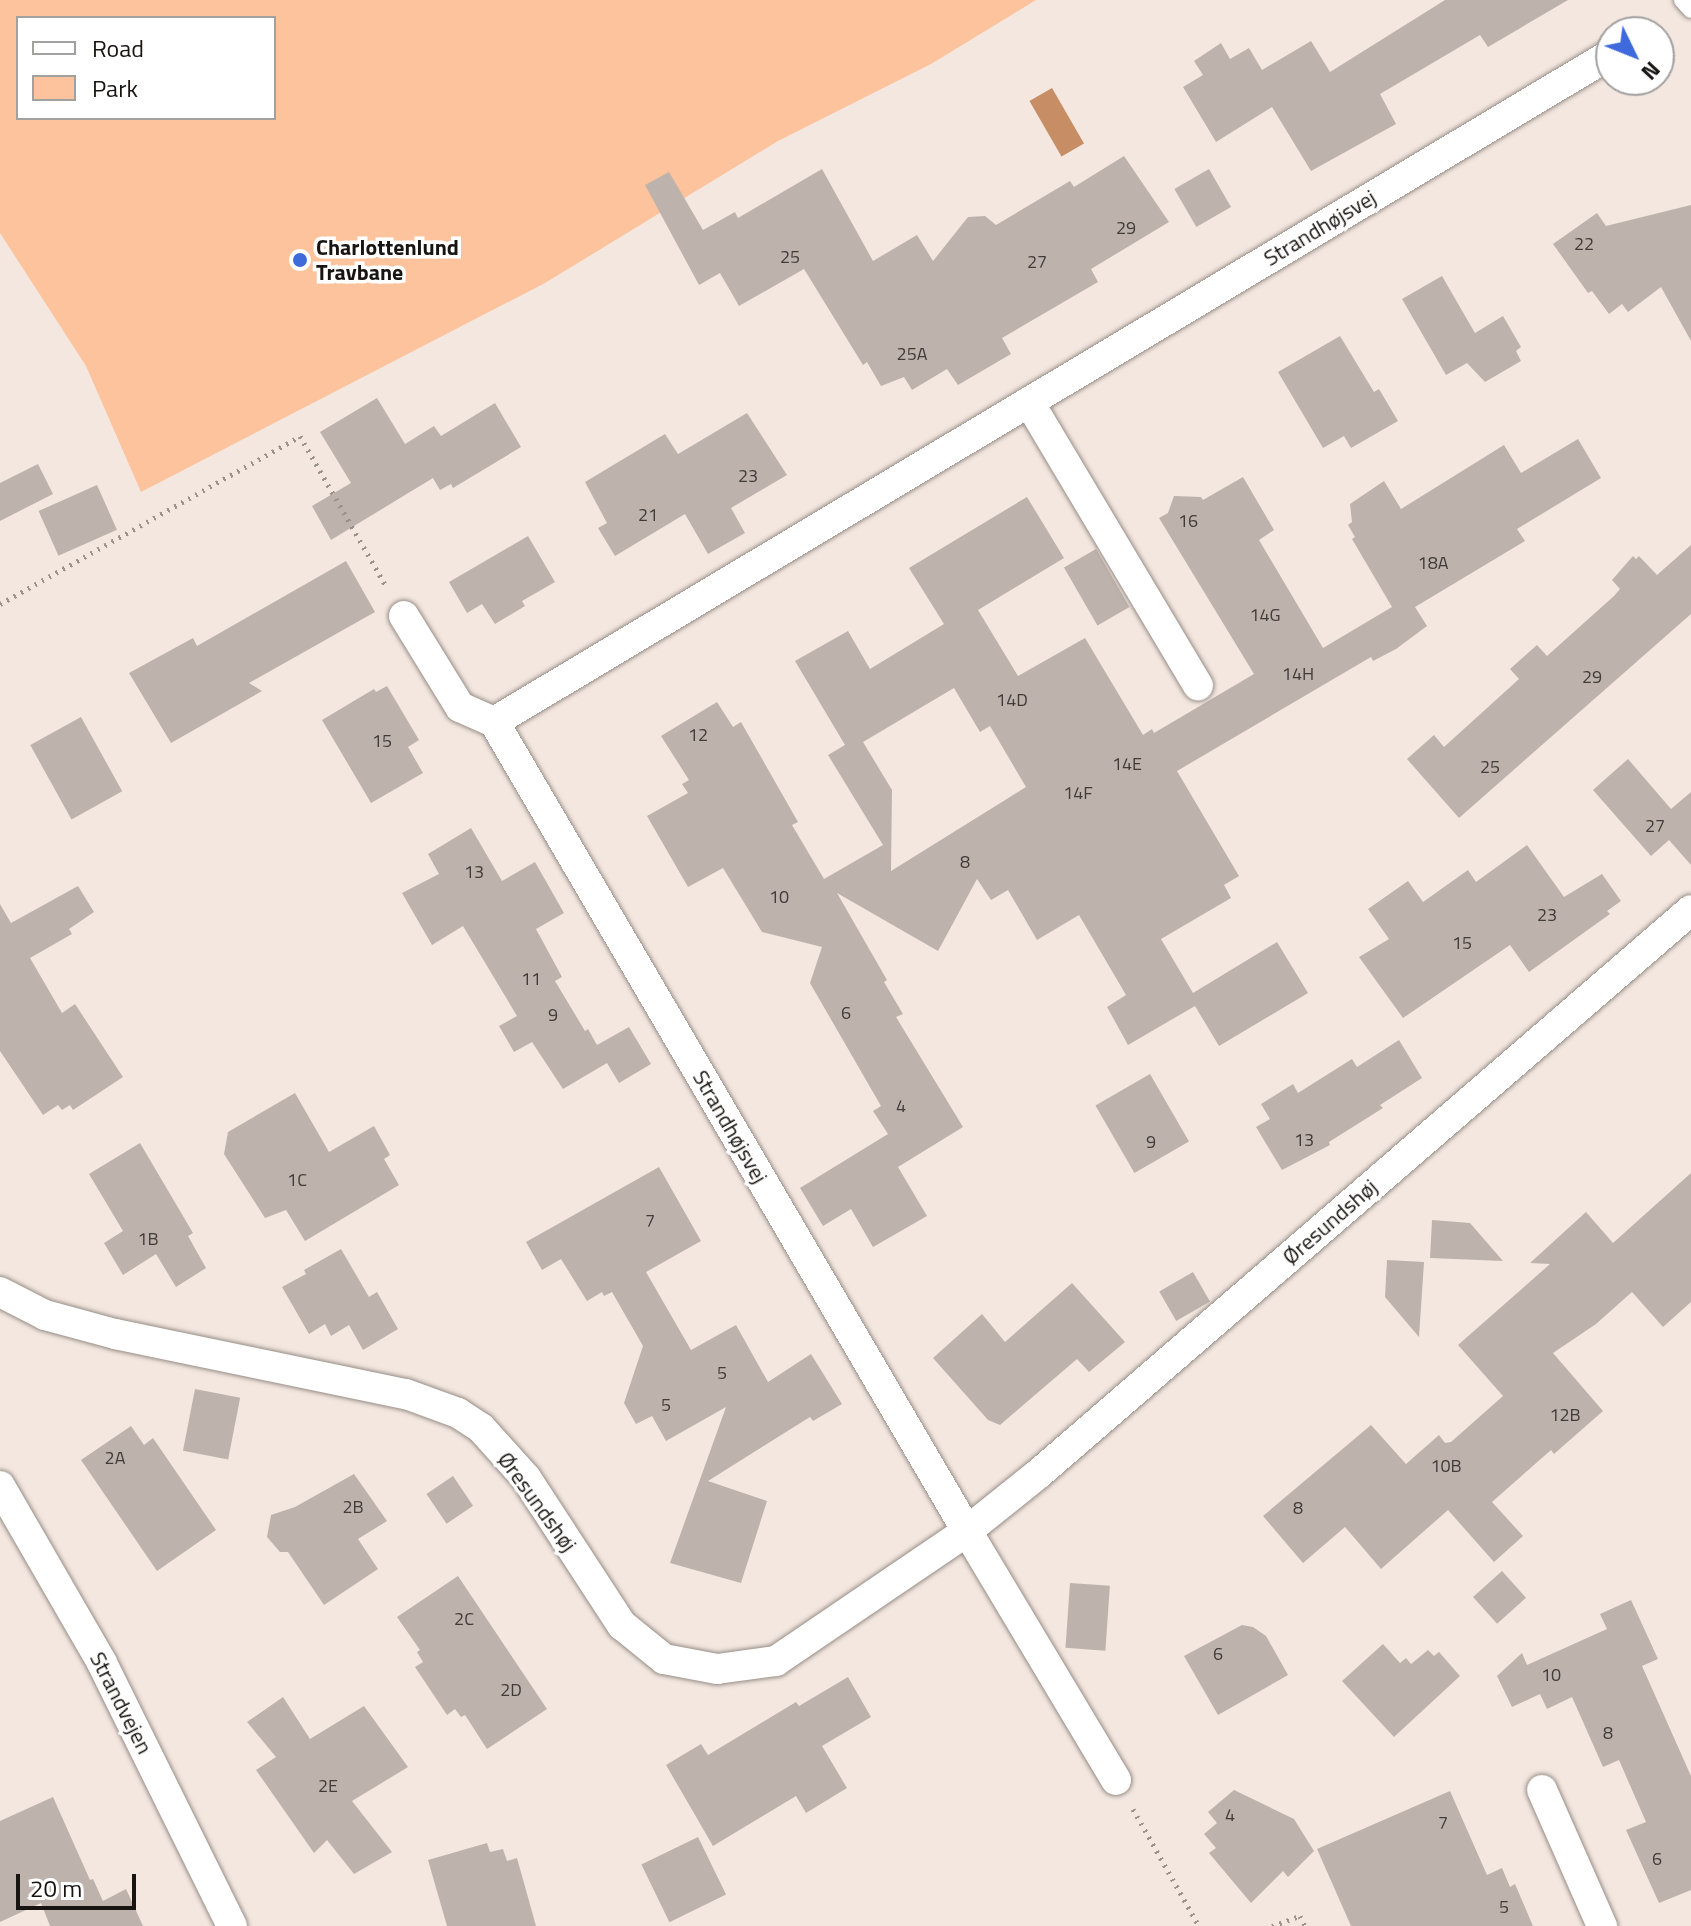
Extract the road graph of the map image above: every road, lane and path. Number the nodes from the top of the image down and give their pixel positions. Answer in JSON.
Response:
{"nodes":[{"id":1,"x":1682,"y":0,"type":"edge"},
{"id":2,"x":1691,"y":10,"type":"edge"},
{"id":3,"x":1595,"y":64,"type":"edge"},
{"id":4,"x":1029,"y":402,"type":"junction"},
{"id":5,"x":0,"y":604,"type":"edge"},
{"id":6,"x":404,"y":616,"type":"joint"},
{"id":7,"x":1198,"y":685,"type":"dead end"},
{"id":8,"x":494,"y":722,"type":"junction"},
{"id":9,"x":1691,"y":910,"type":"edge"},
{"id":10,"x":0,"y":1292,"type":"edge"},
{"id":11,"x":0,"y":1486,"type":"edge"},
{"id":12,"x":967,"y":1531,"type":"junction"},
{"id":13,"x":1116,"y":1780,"type":"joint"},
{"id":14,"x":1542,"y":1790,"type":"dead end"},
{"id":15,"x":232,"y":1926,"type":"edge"},
{"id":16,"x":1199,"y":1926,"type":"edge"},
{"id":17,"x":1272,"y":1926,"type":"edge"},
{"id":18,"x":1305,"y":1926,"type":"edge"},
{"id":19,"x":1602,"y":1926,"type":"edge"}],
"edges":[{"from":1,"to":2,"type":"lane"},
{"from":3,"to":4,"type":"street","name":"Strandhøjsvej"},
{"from":4,"to":7,"type":"street"},
{"from":4,"to":8,"type":"street","name":"Strandhøjsvej"},
{"from":5,"to":6,"type":"path"},
{"from":6,"to":8,"type":"street"},
{"from":8,"to":12,"type":"street","name":"Strandhøjsvej"},
{"from":9,"to":12,"type":"street","name":"Øresundshøj"},
{"from":10,"to":12,"type":"street","name":"Øresundshøj"},
{"from":11,"to":15,"type":"street","name":"Strandvejen"},
{"from":12,"to":13,"type":"street"},
{"from":13,"to":16,"type":"path"},
{"from":14,"to":19,"type":"street"},
{"from":17,"to":18,"type":"path"}]}
